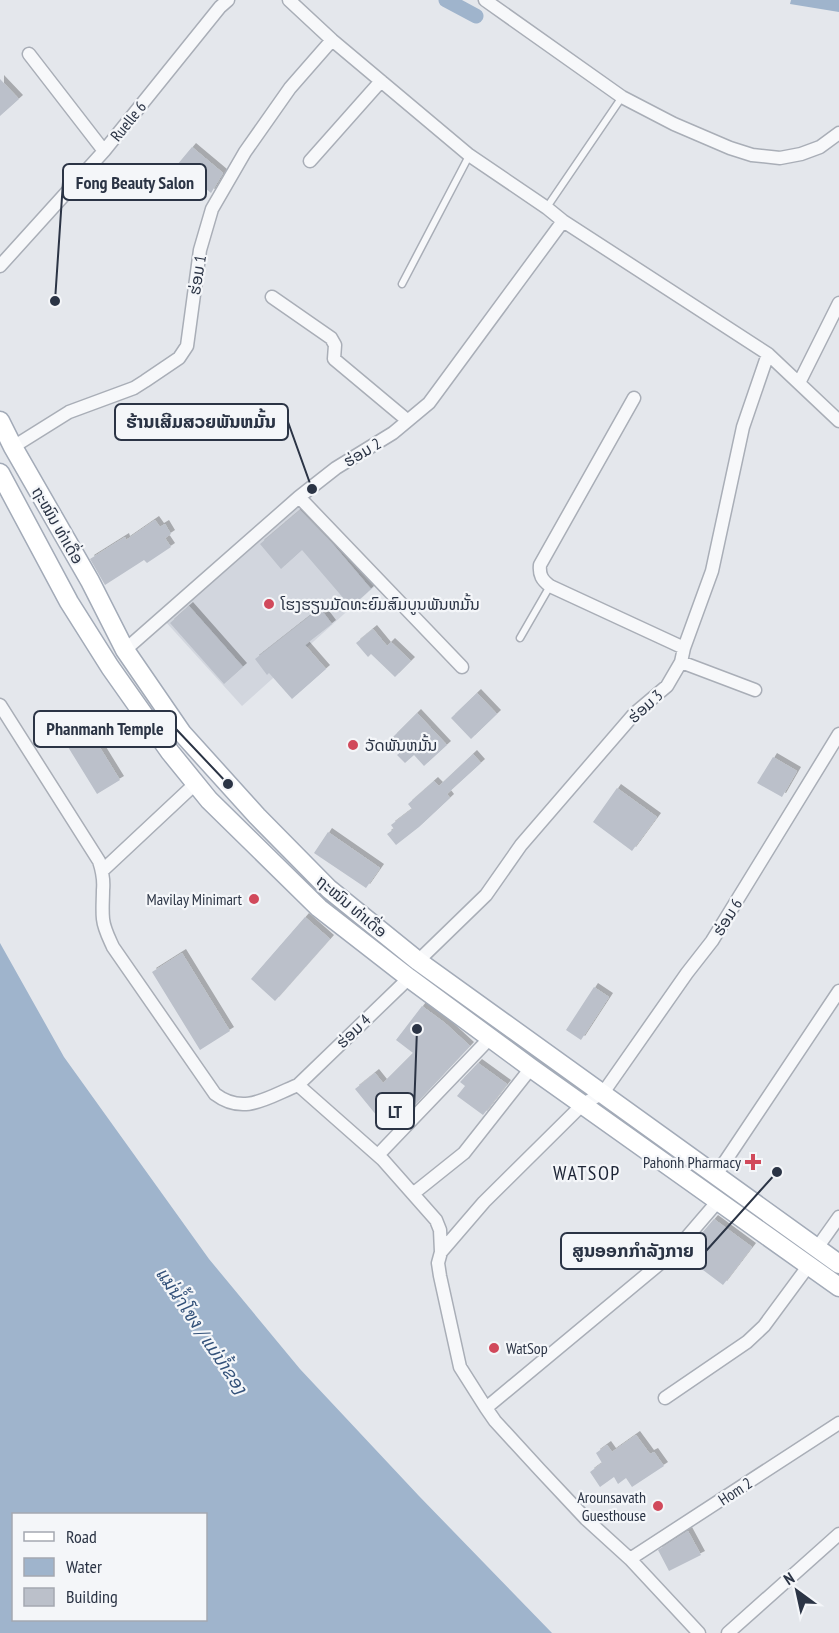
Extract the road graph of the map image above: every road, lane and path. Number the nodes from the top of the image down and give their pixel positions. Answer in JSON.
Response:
{"nodes":[{"id":1,"x":228,"y":0,"type":"edge"},
{"id":2,"x":289,"y":0,"type":"edge"},
{"id":3,"x":485,"y":0,"type":"edge"},
{"id":4,"x":332,"y":40,"type":"junction"},
{"id":5,"x":29,"y":54,"type":"dead end"},
{"id":6,"x":381,"y":81,"type":"junction"},
{"id":7,"x":622,"y":97,"type":"junction"},
{"id":8,"x":839,"y":133,"type":"edge"},
{"id":9,"x":104,"y":152,"type":"junction"},
{"id":10,"x":469,"y":155,"type":"junction"},
{"id":11,"x":310,"y":161,"type":"dead end"},
{"id":12,"x":546,"y":208,"type":"junction"},
{"id":13,"x":562,"y":221,"type":"junction"},
{"id":14,"x":0,"y":266,"type":"edge"},
{"id":15,"x":402,"y":285,"type":"dead end"},
{"id":16,"x":272,"y":297,"type":"dead end"},
{"id":17,"x":839,"y":303,"type":"edge"},
{"id":18,"x":768,"y":354,"type":"junction"},
{"id":19,"x":799,"y":383,"type":"junction"},
{"id":20,"x":634,"y":398,"type":"dead end"},
{"id":21,"x":407,"y":420,"type":"junction"},
{"id":22,"x":839,"y":421,"type":"edge"},
{"id":23,"x":0,"y":422,"type":"edge"},
{"id":24,"x":13,"y":447,"type":"junction"},
{"id":25,"x":0,"y":473,"type":"edge"},
{"id":26,"x":299,"y":497,"type":"junction"},
{"id":27,"x":550,"y":586,"type":"junction"},
{"id":28,"x":520,"y":638,"type":"dead end"},
{"id":29,"x":684,"y":648,"type":"junction"},
{"id":30,"x":125,"y":650,"type":"junction"},
{"id":31,"x":681,"y":662,"type":"junction"},
{"id":32,"x":462,"y":667,"type":"dead end"},
{"id":33,"x":755,"y":690,"type":"dead end"},
{"id":34,"x":0,"y":705,"type":"edge"},
{"id":35,"x":839,"y":734,"type":"edge"},
{"id":36,"x":195,"y":784,"type":"junction"},
{"id":37,"x":102,"y":872,"type":"junction"},
{"id":38,"x":418,"y":961,"type":"junction"},
{"id":39,"x":409,"y":978,"type":"junction"},
{"id":40,"x":839,"y":991,"type":"edge"},
{"id":41,"x":490,"y":1038,"type":"junction"},
{"id":42,"x":531,"y":1068,"type":"junction"},
{"id":43,"x":298,"y":1085,"type":"junction"},
{"id":44,"x":603,"y":1093,"type":"junction"},
{"id":45,"x":583,"y":1104,"type":"junction"},
{"id":46,"x":378,"y":1155,"type":"junction"},
{"id":47,"x":716,"y":1175,"type":"junction"},
{"id":48,"x":414,"y":1193,"type":"junction"},
{"id":49,"x":718,"y":1201,"type":"junction"},
{"id":50,"x":839,"y":1217,"type":"edge"},
{"id":51,"x":817,"y":1248,"type":"junction"},
{"id":52,"x":441,"y":1252,"type":"junction"},
{"id":53,"x":839,"y":1264,"type":"edge"},
{"id":54,"x":809,"y":1265,"type":"junction"},
{"id":55,"x":839,"y":1287,"type":"edge"},
{"id":56,"x":665,"y":1398,"type":"dead end"},
{"id":57,"x":486,"y":1408,"type":"junction"},
{"id":58,"x":839,"y":1423,"type":"edge"},
{"id":59,"x":839,"y":1534,"type":"edge"},
{"id":60,"x":630,"y":1559,"type":"junction"},
{"id":61,"x":699,"y":1633,"type":"edge"},
{"id":62,"x":728,"y":1633,"type":"edge"}],
"edges":[{"from":1,"to":9,"type":"street","name":"Ruelle 6"},
{"from":2,"to":4,"type":"street"},
{"from":3,"to":7,"type":"street"},
{"from":4,"to":6,"type":"street"},
{"from":4,"to":24,"type":"street","name":"ຮ່ອມ 1"},
{"from":5,"to":9,"type":"street"},
{"from":6,"to":10,"type":"street"},
{"from":6,"to":11,"type":"street"},
{"from":7,"to":8,"type":"street"},
{"from":7,"to":12,"type":"lane"},
{"from":9,"to":14,"type":"street","name":"Ruelle 6"},
{"from":10,"to":12,"type":"street"},
{"from":10,"to":15,"type":"lane"},
{"from":12,"to":13,"type":"street"},
{"from":13,"to":18,"type":"street"},
{"from":13,"to":21,"type":"street","name":"ຮ່ອມ 2"},
{"from":16,"to":21,"type":"street"},
{"from":17,"to":19,"type":"street"},
{"from":18,"to":19,"type":"street"},
{"from":18,"to":29,"type":"street","name":"ຮ່ອມ 3"},
{"from":19,"to":22,"type":"street"},
{"from":20,"to":27,"type":"street"},
{"from":21,"to":26,"type":"street","name":"ຮ່ອມ 2"},
{"from":23,"to":24,"type":"main road","name":"ຖະໝົນ ທ່າເດື່ອ"},
{"from":24,"to":30,"type":"main road","name":"ຖະໝົນ ທ່າເດື່ອ"},
{"from":25,"to":36,"type":"main road","name":"ຖະໝົນ ທ່າເດື່ອ"},
{"from":26,"to":30,"type":"street","name":"ຮ່ອມ 2"},
{"from":26,"to":32,"type":"street"},
{"from":27,"to":28,"type":"lane"},
{"from":27,"to":29,"type":"street"},
{"from":29,"to":31,"type":"street","name":"ຮ່ອມ 3"},
{"from":30,"to":38,"type":"main road","name":"ຖະໝົນ ທ່າເດື່ອ"},
{"from":31,"to":33,"type":"street"},
{"from":31,"to":38,"type":"street","name":"ຮ່ອມ 3"},
{"from":34,"to":37,"type":"street"},
{"from":35,"to":44,"type":"street","name":"ຮ່ອມ 6"},
{"from":36,"to":37,"type":"street"},
{"from":36,"to":39,"type":"main road","name":"ຖະໝົນ ທ່າເດື່ອ"},
{"from":37,"to":43,"type":"street"},
{"from":38,"to":44,"type":"main road","name":"ຖະໝົນ ທ່າເດື່ອ"},
{"from":39,"to":41,"type":"main road","name":"ຖະໝົນ ທ່າເດື່ອ"},
{"from":39,"to":43,"type":"street","name":"ຮ່ອມ 4"},
{"from":40,"to":47,"type":"street"},
{"from":41,"to":42,"type":"main road","name":"ຖະໝົນ ທ່າເດື່ອ"},
{"from":41,"to":46,"type":"street"},
{"from":42,"to":45,"type":"main road","name":"ຖະໝົນ ທ່າເດື່ອ"},
{"from":42,"to":48,"type":"street"},
{"from":43,"to":46,"type":"street"},
{"from":44,"to":45,"type":"street"},
{"from":44,"to":47,"type":"main road","name":"ຖະໝົນ ທ່າເດື່ອ"},
{"from":45,"to":49,"type":"main road","name":"ຖະໝົນ ທ່າເດື່ອ"},
{"from":45,"to":52,"type":"street"},
{"from":46,"to":48,"type":"street"},
{"from":47,"to":51,"type":"main road","name":"ຖະໝົນ ທ່າເດື່ອ"},
{"from":48,"to":52,"type":"street"},
{"from":49,"to":54,"type":"main road","name":"ຖະໝົນ ທ່າເດື່ອ"},
{"from":49,"to":57,"type":"street"},
{"from":50,"to":51,"type":"street"},
{"from":51,"to":53,"type":"main road","name":"ຖະໝົນ ທ່າເດື່ອ"},
{"from":52,"to":57,"type":"street"},
{"from":54,"to":55,"type":"main road","name":"ຖະໝົນ ທ່າເດື່ອ"},
{"from":54,"to":56,"type":"street"},
{"from":57,"to":60,"type":"street"},
{"from":58,"to":60,"type":"street","name":"Hom 2"},
{"from":59,"to":62,"type":"street"},
{"from":60,"to":61,"type":"street"}]}
